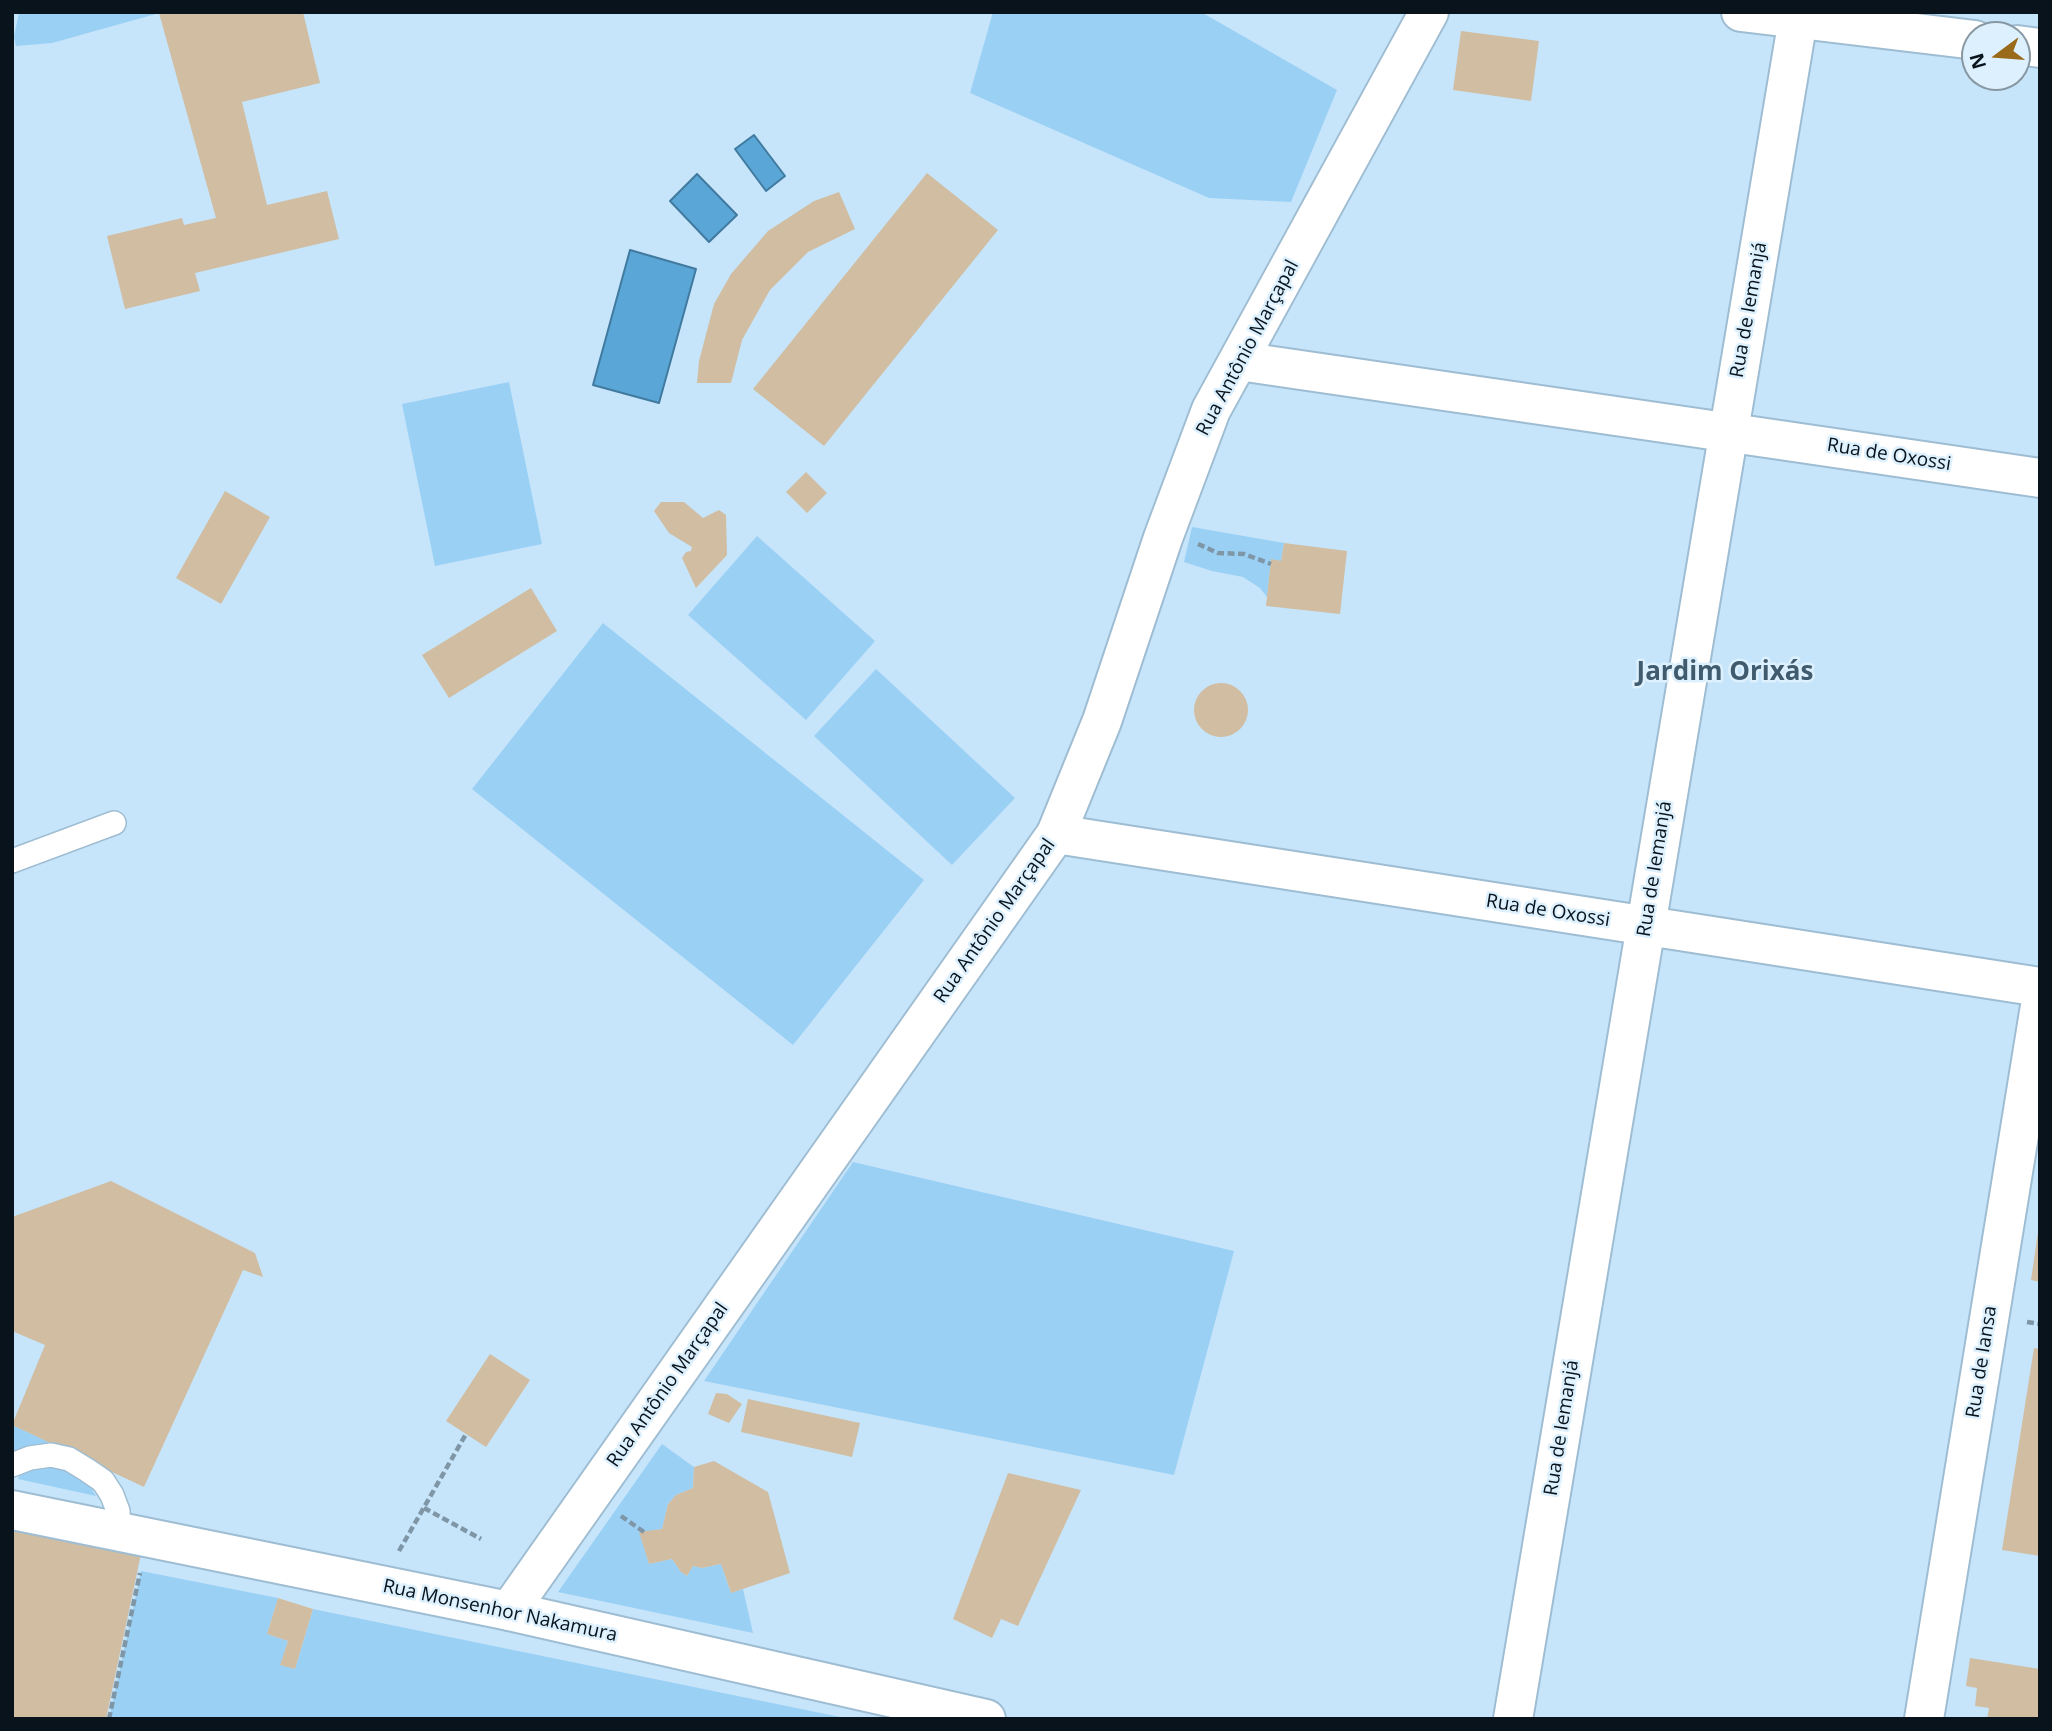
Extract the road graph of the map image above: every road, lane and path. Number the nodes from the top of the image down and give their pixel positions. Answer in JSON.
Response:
{"nodes":[{"id":1,"x":1429,"y":12,"type":"edge"},
{"id":2,"x":1741,"y":12,"type":"edge"},
{"id":3,"x":1798,"y":19,"type":"junction"},
{"id":4,"x":1961,"y":38,"type":"edge"},
{"id":5,"x":1239,"y":360,"type":"junction"},
{"id":6,"x":1728,"y":431,"type":"junction"},
{"id":7,"x":2040,"y":478,"type":"edge"},
{"id":8,"x":1163,"y":538,"type":"junction"},
{"id":9,"x":1270,"y":564,"type":"dead end"},
{"id":10,"x":114,"y":823,"type":"dead end"},
{"id":11,"x":1056,"y":834,"type":"junction"},
{"id":12,"x":12,"y":861,"type":"edge"},
{"id":13,"x":1646,"y":926,"type":"junction"},
{"id":14,"x":2040,"y":987,"type":"edge"},
{"id":15,"x":2040,"y":1006,"type":"edge"},
{"id":16,"x":466,"y":1434,"type":"dead end"},
{"id":17,"x":12,"y":1465,"type":"edge"},
{"id":18,"x":424,"y":1508,"type":"junction"},
{"id":19,"x":12,"y":1510,"type":"edge"},
{"id":20,"x":134,"y":1536,"type":"junction"},
{"id":21,"x":481,"y":1539,"type":"dead end"},
{"id":22,"x":397,"y":1555,"type":"dead end"},
{"id":23,"x":509,"y":1611,"type":"junction"},
{"id":24,"x":109,"y":1719,"type":"edge"},
{"id":25,"x":986,"y":1719,"type":"edge"},
{"id":26,"x":1513,"y":1719,"type":"edge"},
{"id":27,"x":1924,"y":1719,"type":"edge"}],
"edges":[{"from":1,"to":5,"type":"street","name":"Rua Antônio Marçapal"},
{"from":2,"to":3,"type":"street"},
{"from":3,"to":4,"type":"street"},
{"from":3,"to":6,"type":"street","name":"Rua de Iemanjá"},
{"from":5,"to":6,"type":"street","name":"Rua de Oxossi"},
{"from":5,"to":8,"type":"street","name":"Rua Antônio Marçapal"},
{"from":6,"to":7,"type":"street","name":"Rua de Oxossi"},
{"from":6,"to":13,"type":"street","name":"Rua de Iemanjá"},
{"from":8,"to":9,"type":"path"},
{"from":8,"to":11,"type":"street","name":"Rua Antônio Marçapal"},
{"from":10,"to":12,"type":"lane"},
{"from":11,"to":13,"type":"street","name":"Rua de Oxossi"},
{"from":11,"to":23,"type":"street","name":"Rua Antônio Marçapal"},
{"from":13,"to":14,"type":"street","name":"Rua de Oxossi"},
{"from":13,"to":26,"type":"street","name":"Rua de Iemanjá"},
{"from":15,"to":27,"type":"street","name":"Rua de Iansa"},
{"from":16,"to":18,"type":"path"},
{"from":17,"to":20,"type":"lane"},
{"from":18,"to":21,"type":"path"},
{"from":18,"to":22,"type":"path"},
{"from":19,"to":20,"type":"street","name":"Rua Monsenhor Nakamura"},
{"from":20,"to":23,"type":"street","name":"Rua Monsenhor Nakamura"},
{"from":20,"to":24,"type":"path"},
{"from":23,"to":25,"type":"street","name":"Rua Monsenhor Nakamura"}]}
